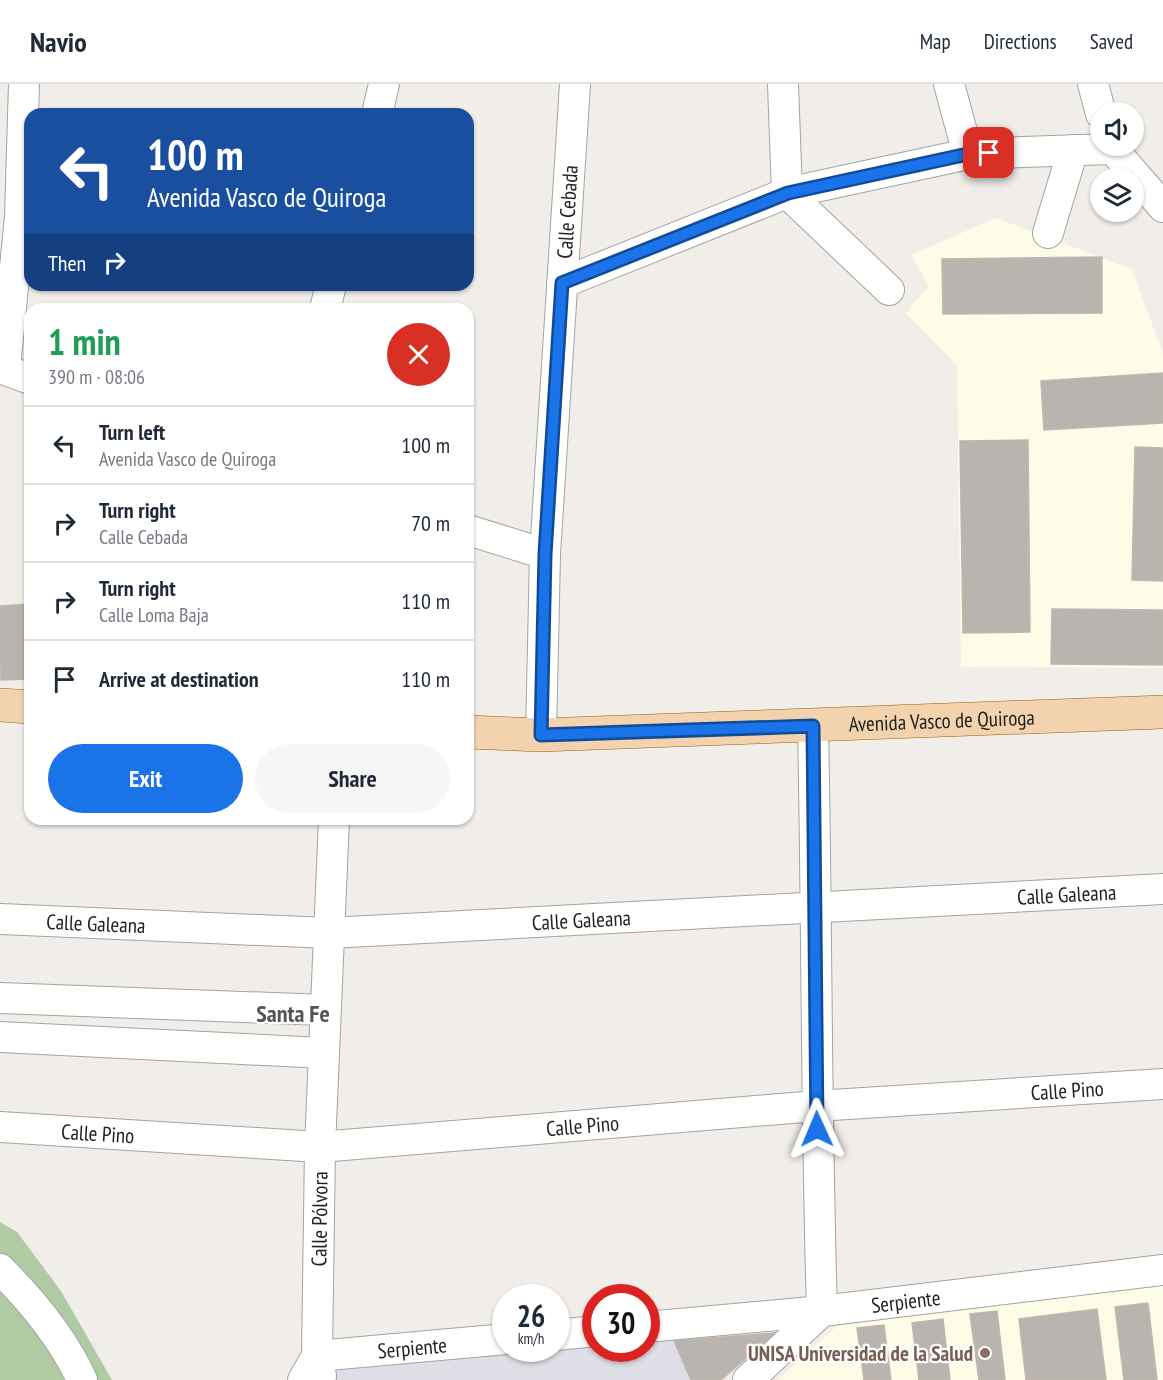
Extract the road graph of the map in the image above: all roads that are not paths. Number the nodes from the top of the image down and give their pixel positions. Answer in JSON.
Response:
{"nodes":[{"id":1,"x":24,"y":84,"type":"edge"},
{"id":2,"x":384,"y":84,"type":"edge"},
{"id":3,"x":575,"y":84,"type":"edge"},
{"id":4,"x":783,"y":84,"type":"edge"},
{"id":5,"x":949,"y":84,"type":"edge"},
{"id":6,"x":1093,"y":84,"type":"edge"},
{"id":7,"x":1098,"y":102,"type":"edge"},
{"id":8,"x":378,"y":108,"type":"edge"},
{"id":9,"x":1090,"y":149,"type":"edge"},
{"id":10,"x":1073,"y":150,"type":"junction"},
{"id":11,"x":968,"y":154,"type":"junction"},
{"id":12,"x":1119,"y":156,"type":"edge"},
{"id":13,"x":788,"y":193,"type":"junction"},
{"id":14,"x":1163,"y":207,"type":"edge"},
{"id":15,"x":1048,"y":233,"type":"dead end"},
{"id":16,"x":562,"y":283,"type":"junction"},
{"id":17,"x":889,"y":290,"type":"dead end"},
{"id":18,"x":12,"y":372,"type":"edge"},
{"id":19,"x":474,"y":532,"type":"edge"},
{"id":20,"x":545,"y":554,"type":"junction"},
{"id":21,"x":0,"y":705,"type":"edge"},
{"id":22,"x":24,"y":707,"type":"edge"},
{"id":23,"x":1163,"y":712,"type":"edge"},
{"id":24,"x":813,"y":726,"type":"junction"},
{"id":25,"x":474,"y":732,"type":"edge"},
{"id":26,"x":541,"y":735,"type":"junction"},
{"id":27,"x":333,"y":825,"type":"edge"},
{"id":28,"x":1163,"y":889,"type":"edge"},
{"id":29,"x":817,"y":905,"type":"junction"},
{"id":30,"x":0,"y":919,"type":"edge"},
{"id":31,"x":329,"y":933,"type":"junction"},
{"id":32,"x":12,"y":999,"type":"edge"},
{"id":33,"x":325,"y":1010,"type":"junction"},
{"id":34,"x":11,"y":1038,"type":"edge"},
{"id":35,"x":324,"y":1053,"type":"junction"},
{"id":36,"x":1163,"y":1084,"type":"edge"},
{"id":37,"x":816,"y":1106,"type":"junction"},
{"id":38,"x":0,"y":1127,"type":"edge"},
{"id":39,"x":320,"y":1147,"type":"junction"},
{"id":40,"x":0,"y":1269,"type":"edge"},
{"id":41,"x":1163,"y":1270,"type":"edge"},
{"id":42,"x":822,"y":1311,"type":"junction"},
{"id":43,"x":660,"y":1326,"type":"edge"},
{"id":44,"x":492,"y":1341,"type":"edge"},
{"id":45,"x":314,"y":1372,"type":"edge"},
{"id":46,"x":82,"y":1380,"type":"edge"},
{"id":47,"x":748,"y":1380,"type":"edge"}],
"edges":[{"from":1,"to":18,"type":"street"},
{"from":2,"to":8,"type":"street"},
{"from":3,"to":16,"type":"street","name":"Calle Cebada"},
{"from":4,"to":13,"type":"street"},
{"from":5,"to":11,"type":"street"},
{"from":6,"to":7,"type":"street"},
{"from":9,"to":10,"type":"street"},
{"from":10,"to":11,"type":"street"},
{"from":10,"to":15,"type":"street"},
{"from":11,"to":13,"type":"street"},
{"from":12,"to":14,"type":"street"},
{"from":13,"to":16,"type":"street"},
{"from":13,"to":17,"type":"street"},
{"from":16,"to":20,"type":"street","name":"Calle Cebada"},
{"from":19,"to":20,"type":"street"},
{"from":20,"to":26,"type":"street","name":"Calle Cebada"},
{"from":21,"to":22,"type":"main road"},
{"from":23,"to":24,"type":"main road","name":"Avenida Vasco de Quiroga"},
{"from":24,"to":26,"type":"main road","name":"Avenida Vasco de Quiroga"},
{"from":24,"to":29,"type":"street"},
{"from":25,"to":26,"type":"main road","name":"Avenida Vasco de Quiroga"},
{"from":27,"to":31,"type":"street","name":"Calle Pólvora"},
{"from":28,"to":29,"type":"street","name":"Calle Galeana"},
{"from":29,"to":31,"type":"street","name":"Calle Galeana"},
{"from":29,"to":37,"type":"street"},
{"from":30,"to":31,"type":"street","name":"Calle Galeana"},
{"from":31,"to":33,"type":"street","name":"Calle Pólvora"},
{"from":32,"to":33,"type":"street"},
{"from":32,"to":34,"type":"street"},
{"from":33,"to":35,"type":"street","name":"Calle Pólvora"},
{"from":34,"to":35,"type":"street"},
{"from":35,"to":39,"type":"street","name":"Calle Pólvora"},
{"from":36,"to":37,"type":"street","name":"Calle Pino"},
{"from":37,"to":39,"type":"street","name":"Calle Pino"},
{"from":37,"to":42,"type":"street"},
{"from":38,"to":39,"type":"street","name":"Calle Pino"},
{"from":39,"to":45,"type":"street","name":"Calle Pólvora"},
{"from":40,"to":46,"type":"street"},
{"from":41,"to":42,"type":"street","name":"Serpiente"},
{"from":42,"to":43,"type":"street","name":"Serpiente"},
{"from":42,"to":47,"type":"street"},
{"from":44,"to":45,"type":"street","name":"Serpiente"}]}
